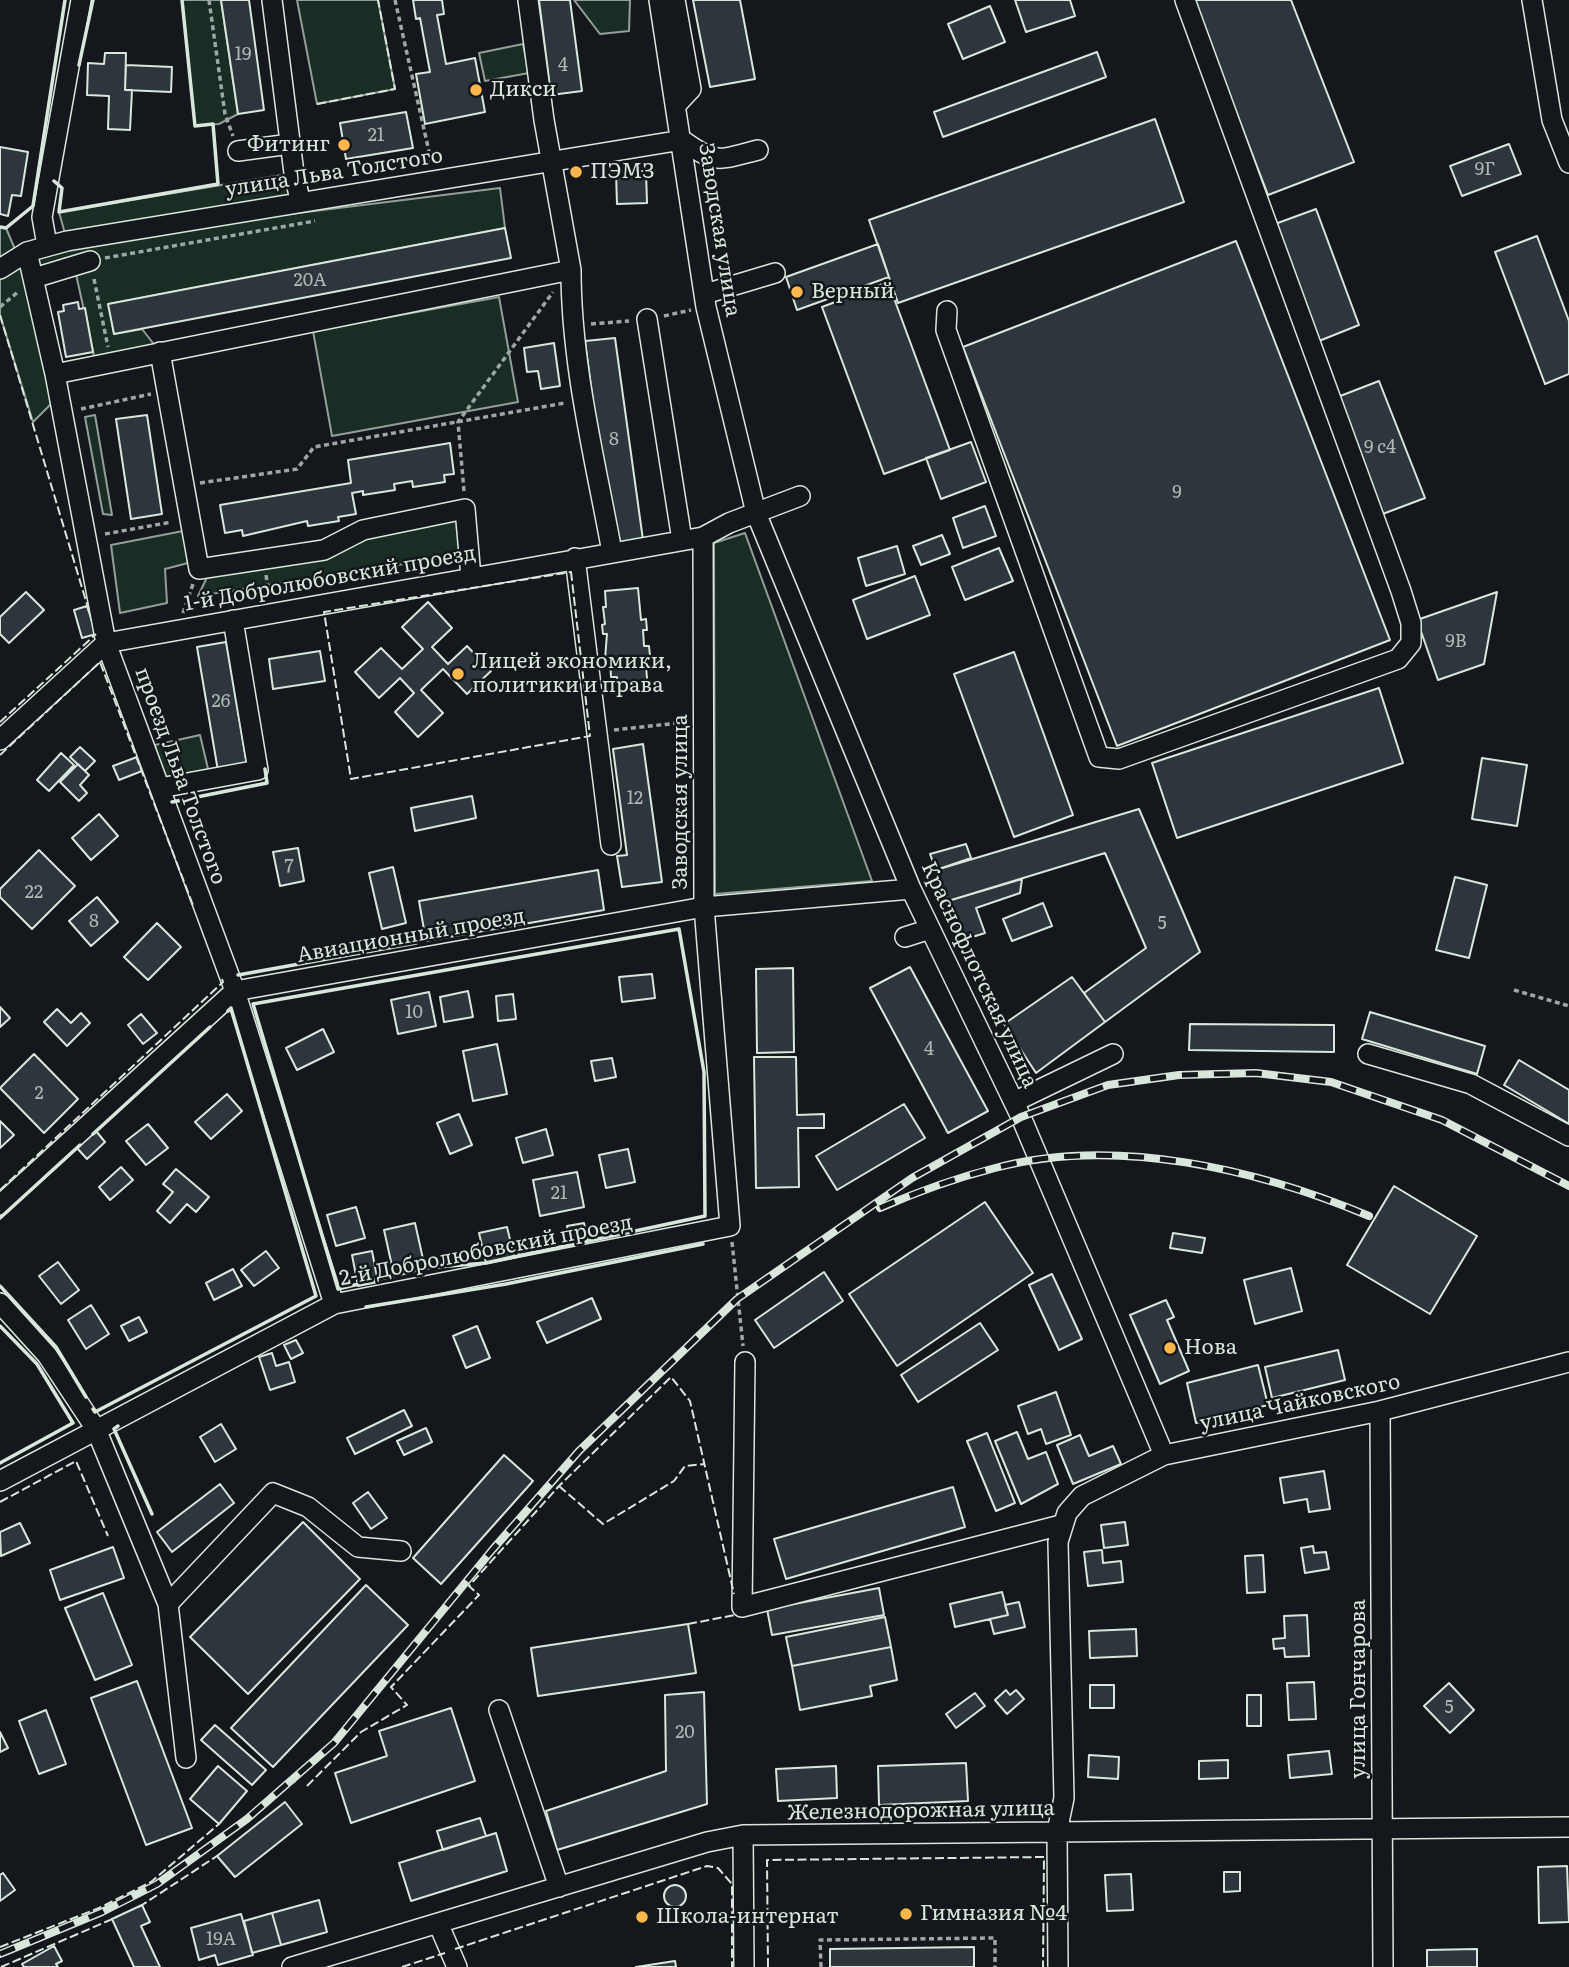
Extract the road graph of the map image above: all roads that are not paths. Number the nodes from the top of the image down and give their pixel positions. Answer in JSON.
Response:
{"nodes":[{"id":1,"x":81,"y":0,"type":"edge"},
{"id":2,"x":272,"y":0,"type":"edge"},
{"id":3,"x":528,"y":0,"type":"edge"},
{"id":4,"x":659,"y":0,"type":"edge"},
{"id":5,"x":675,"y":0,"type":"edge"},
{"id":6,"x":1185,"y":0,"type":"edge"},
{"id":7,"x":1532,"y":0,"type":"edge"},
{"id":8,"x":677,"y":104,"type":"junction"},
{"id":9,"x":681,"y":140,"type":"junction"},
{"id":10,"x":290,"y":144,"type":"junction"},
{"id":11,"x":758,"y":150,"type":"dead end"},
{"id":12,"x":238,"y":151,"type":"road end"},
{"id":13,"x":552,"y":161,"type":"junction"},
{"id":14,"x":1569,"y":163,"type":"edge"},
{"id":15,"x":300,"y":200,"type":"junction"},
{"id":16,"x":47,"y":245,"type":"junction"},
{"id":17,"x":27,"y":252,"type":"junction"},
{"id":18,"x":90,"y":261,"type":"road end"},
{"id":19,"x":0,"y":269,"type":"edge"},
{"id":20,"x":567,"y":271,"type":"junction"},
{"id":21,"x":775,"y":273,"type":"dead end"},
{"id":22,"x":34,"y":278,"type":"junction"},
{"id":23,"x":705,"y":294,"type":"junction"},
{"id":24,"x":947,"y":311,"type":"dead end"},
{"id":25,"x":647,"y":319,"type":"dead end"},
{"id":26,"x":160,"y":352,"type":"junction"},
{"id":27,"x":55,"y":374,"type":"junction"},
{"id":28,"x":800,"y":496,"type":"dead end"},
{"id":29,"x":756,"y":513,"type":"junction"},
{"id":30,"x":703,"y":537,"type":"junction"},
{"id":31,"x":682,"y":540,"type":"junction"},
{"id":32,"x":612,"y":552,"type":"junction"},
{"id":33,"x":575,"y":558,"type":"junction"},
{"id":34,"x":471,"y":577,"type":"junction"},
{"id":35,"x":233,"y":620,"type":"junction"},
{"id":36,"x":106,"y":643,"type":"junction"},
{"id":37,"x":0,"y":740,"type":"edge"},
{"id":38,"x":160,"y":788,"type":"junction"},
{"id":39,"x":611,"y":845,"type":"dead end"},
{"id":40,"x":911,"y":888,"type":"junction"},
{"id":41,"x":704,"y":907,"type":"junction"},
{"id":42,"x":930,"y":929,"type":"junction"},
{"id":43,"x":905,"y":937,"type":"dead end"},
{"id":44,"x":235,"y":991,"type":"junction"},
{"id":45,"x":1113,"y":1054,"type":"dead end"},
{"id":46,"x":1368,"y":1054,"type":"dead end"},
{"id":47,"x":1014,"y":1102,"type":"junction"},
{"id":48,"x":1569,"y":1136,"type":"edge"},
{"id":49,"x":0,"y":1205,"type":"edge"},
{"id":50,"x":730,"y":1226,"type":"joint"},
{"id":51,"x":0,"y":1303,"type":"edge"},
{"id":52,"x":334,"y":1304,"type":"junction"},
{"id":53,"x":745,"y":1362,"type":"road end"},
{"id":54,"x":1569,"y":1362,"type":"edge"},
{"id":55,"x":1380,"y":1411,"type":"junction"},
{"id":56,"x":96,"y":1429,"type":"junction"},
{"id":57,"x":1164,"y":1455,"type":"junction"},
{"id":58,"x":0,"y":1481,"type":"edge"},
{"id":59,"x":1061,"y":1525,"type":"junction"},
{"id":60,"x":401,"y":1551,"type":"dead end"},
{"id":61,"x":167,"y":1604,"type":"junction"},
{"id":62,"x":499,"y":1710,"type":"dead end"},
{"id":63,"x":186,"y":1758,"type":"dead end"},
{"id":64,"x":1569,"y":1827,"type":"edge"},
{"id":65,"x":1383,"y":1829,"type":"junction"},
{"id":66,"x":1058,"y":1832,"type":"junction"},
{"id":67,"x":743,"y":1835,"type":"junction"},
{"id":68,"x":559,"y":1887,"type":"junction"},
{"id":69,"x":438,"y":1923,"type":"junction"},
{"id":70,"x":292,"y":1967,"type":"edge"},
{"id":71,"x":457,"y":1967,"type":"edge"},
{"id":72,"x":744,"y":1967,"type":"edge"},
{"id":73,"x":1058,"y":1967,"type":"edge"},
{"id":74,"x":1383,"y":1967,"type":"edge"}],
"edges":[{"from":1,"to":16,"type":"street"},
{"from":2,"to":10,"type":"street"},
{"from":3,"to":13,"type":"street"},
{"from":4,"to":8,"type":"street","name":"Заводская улица"},
{"from":5,"to":8,"type":"street"},
{"from":6,"to":24,"type":"street"},
{"from":7,"to":14,"type":"street"},
{"from":8,"to":9,"type":"street","name":"Заводская улица"},
{"from":9,"to":11,"type":"street"},
{"from":9,"to":13,"type":"street","name":"улица Льва Толстого"},
{"from":9,"to":23,"type":"street","name":"Заводская улица"},
{"from":10,"to":12,"type":"street"},
{"from":10,"to":15,"type":"street"},
{"from":13,"to":15,"type":"street","name":"улица Льва Толстого"},
{"from":13,"to":20,"type":"street"},
{"from":15,"to":16,"type":"street","name":"улица Льва Толстого"},
{"from":16,"to":17,"type":"street","name":"улица Льва Толстого"},
{"from":17,"to":19,"type":"street","name":"улица Льва Толстого"},
{"from":17,"to":22,"type":"street","name":"проезд Льва Толстого"},
{"from":18,"to":22,"type":"street"},
{"from":20,"to":26,"type":"street"},
{"from":20,"to":32,"type":"street"},
{"from":21,"to":23,"type":"street"},
{"from":22,"to":27,"type":"street","name":"проезд Льва Толстого"},
{"from":23,"to":29,"type":"street","name":"Заводская улица"},
{"from":25,"to":31,"type":"street"},
{"from":26,"to":27,"type":"street"},
{"from":26,"to":34,"type":"street"},
{"from":27,"to":36,"type":"street","name":"проезд Льва Толстого"},
{"from":28,"to":29,"type":"street"},
{"from":29,"to":30,"type":"street"},
{"from":29,"to":40,"type":"street","name":"Краснофлотская улица"},
{"from":30,"to":31,"type":"street","name":"1-й Добролюбовский проезд"},
{"from":30,"to":41,"type":"street","name":"Заводская улица"},
{"from":31,"to":32,"type":"street","name":"1-й Добролюбовский проезд"},
{"from":32,"to":33,"type":"street","name":"1-й Добролюбовский проезд"},
{"from":33,"to":34,"type":"street","name":"1-й Добролюбовский проезд"},
{"from":33,"to":39,"type":"street"},
{"from":34,"to":35,"type":"street","name":"1-й Добролюбовский проезд"},
{"from":35,"to":36,"type":"street","name":"1-й Добролюбовский проезд"},
{"from":35,"to":38,"type":"street"},
{"from":36,"to":37,"type":"street"},
{"from":36,"to":38,"type":"street","name":"проезд Льва Толстого"},
{"from":38,"to":44,"type":"street","name":"проезд Льва Толстого"},
{"from":40,"to":41,"type":"street","name":"Авиационный проезд"},
{"from":40,"to":42,"type":"street","name":"Краснофлотская улица"},
{"from":41,"to":44,"type":"street","name":"Авиационный проезд"},
{"from":41,"to":50,"type":"street","name":"Заводская улица"},
{"from":42,"to":43,"type":"street"},
{"from":42,"to":47,"type":"street","name":"Краснофлотская улица"},
{"from":44,"to":49,"type":"street"},
{"from":44,"to":52,"type":"street","name":"проезд Льва Толстого"},
{"from":45,"to":47,"type":"street"},
{"from":46,"to":48,"type":"street"},
{"from":47,"to":57,"type":"street","name":"Краснофлотская улица"},
{"from":50,"to":52,"type":"street","name":"2-й Добролюбовский проезд"},
{"from":51,"to":56,"type":"street"},
{"from":52,"to":56,"type":"street","name":"2-й Добролюбовский проезд"},
{"from":53,"to":59,"type":"street"},
{"from":54,"to":55,"type":"street","name":"улица Чайковского"},
{"from":55,"to":57,"type":"street","name":"улица Чайковского"},
{"from":55,"to":65,"type":"street","name":"улица Гончарова"},
{"from":56,"to":58,"type":"street","name":"2-й Добролюбовский проезд"},
{"from":56,"to":61,"type":"street"},
{"from":57,"to":59,"type":"street","name":"улица Чайковского"},
{"from":59,"to":66,"type":"street"},
{"from":60,"to":61,"type":"street"},
{"from":61,"to":63,"type":"street"},
{"from":62,"to":68,"type":"street"},
{"from":64,"to":65,"type":"street","name":"Железнодорожная улица"},
{"from":65,"to":66,"type":"street","name":"Железнодорожная улица"},
{"from":65,"to":74,"type":"street","name":"улица Гончарова"},
{"from":66,"to":67,"type":"street","name":"Железнодорожная улица"},
{"from":66,"to":73,"type":"street"},
{"from":67,"to":68,"type":"street","name":"Железнодорожная улица"},
{"from":67,"to":72,"type":"street"},
{"from":68,"to":69,"type":"street","name":"Железнодорожная улица"},
{"from":69,"to":70,"type":"street","name":"Железнодорожная улица"},
{"from":69,"to":71,"type":"street"}]}
